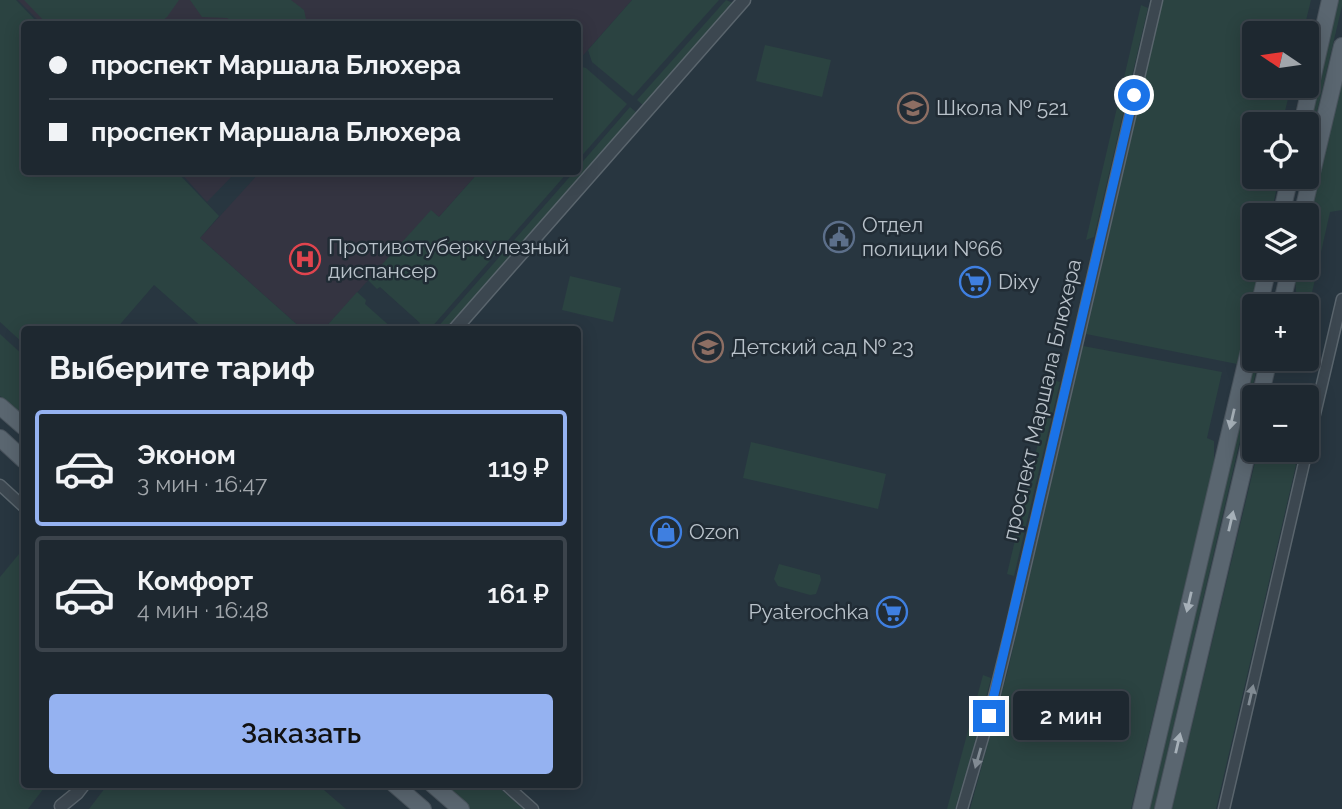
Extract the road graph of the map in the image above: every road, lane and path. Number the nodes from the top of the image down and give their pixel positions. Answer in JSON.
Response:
{"nodes":[{"id":1,"x":744,"y":0,"type":"edge"},
{"id":2,"x":1157,"y":0,"type":"edge"},
{"id":3,"x":1331,"y":0,"type":"edge"},
{"id":4,"x":1342,"y":46,"type":"edge"},
{"id":5,"x":1305,"y":112,"type":"edge"},
{"id":6,"x":1306,"y":203,"type":"edge"},
{"id":7,"x":1342,"y":299,"type":"edge"},
{"id":8,"x":458,"y":326,"type":"edge"},
{"id":9,"x":1329,"y":354,"type":"junction"},
{"id":10,"x":1342,"y":357,"type":"edge"},
{"id":11,"x":1244,"y":371,"type":"edge"},
{"id":12,"x":1319,"y":397,"type":"edge"},
{"id":13,"x":0,"y":406,"type":"edge"},
{"id":14,"x":21,"y":424,"type":"edge"},
{"id":15,"x":0,"y":438,"type":"edge"},
{"id":16,"x":21,"y":457,"type":"edge"},
{"id":17,"x":1245,"y":462,"type":"edge"},
{"id":18,"x":1304,"y":462,"type":"edge"},
{"id":19,"x":0,"y":485,"type":"edge"},
{"id":20,"x":21,"y":504,"type":"edge"},
{"id":21,"x":71,"y":788,"type":"edge"},
{"id":22,"x":81,"y":788,"type":"edge"},
{"id":23,"x":399,"y":788,"type":"edge"},
{"id":24,"x":437,"y":788,"type":"edge"},
{"id":25,"x":509,"y":788,"type":"edge"},
{"id":26,"x":60,"y":807,"type":"edge"},
{"id":27,"x":423,"y":809,"type":"edge"},
{"id":28,"x":461,"y":809,"type":"edge"},
{"id":29,"x":533,"y":809,"type":"edge"},
{"id":30,"x":962,"y":809,"type":"edge"},
{"id":31,"x":1140,"y":809,"type":"edge"},
{"id":32,"x":1163,"y":809,"type":"edge"},
{"id":33,"x":1224,"y":809,"type":"edge"}],
"edges":[{"from":1,"to":8,"type":"street"},
{"from":2,"to":30,"type":"street","name":"проспект Маршала Блюхера","one_way":true},
{"from":3,"to":5,"type":"main road"},
{"from":4,"to":6,"type":"main road"},
{"from":7,"to":9,"type":"street"},
{"from":9,"to":10,"type":"street"},
{"from":9,"to":12,"type":"street"},
{"from":11,"to":31,"type":"main road","one_way":true},
{"from":13,"to":14,"type":"main road"},
{"from":15,"to":16,"type":"main road"},
{"from":32,"to":17,"type":"main road","one_way":true},
{"from":33,"to":18,"type":"street","one_way":true},
{"from":19,"to":20,"type":"street"},
{"from":21,"to":26,"type":"street"},
{"from":22,"to":26,"type":"street"},
{"from":23,"to":27,"type":"main road"},
{"from":24,"to":28,"type":"main road"},
{"from":25,"to":29,"type":"street"}]}
